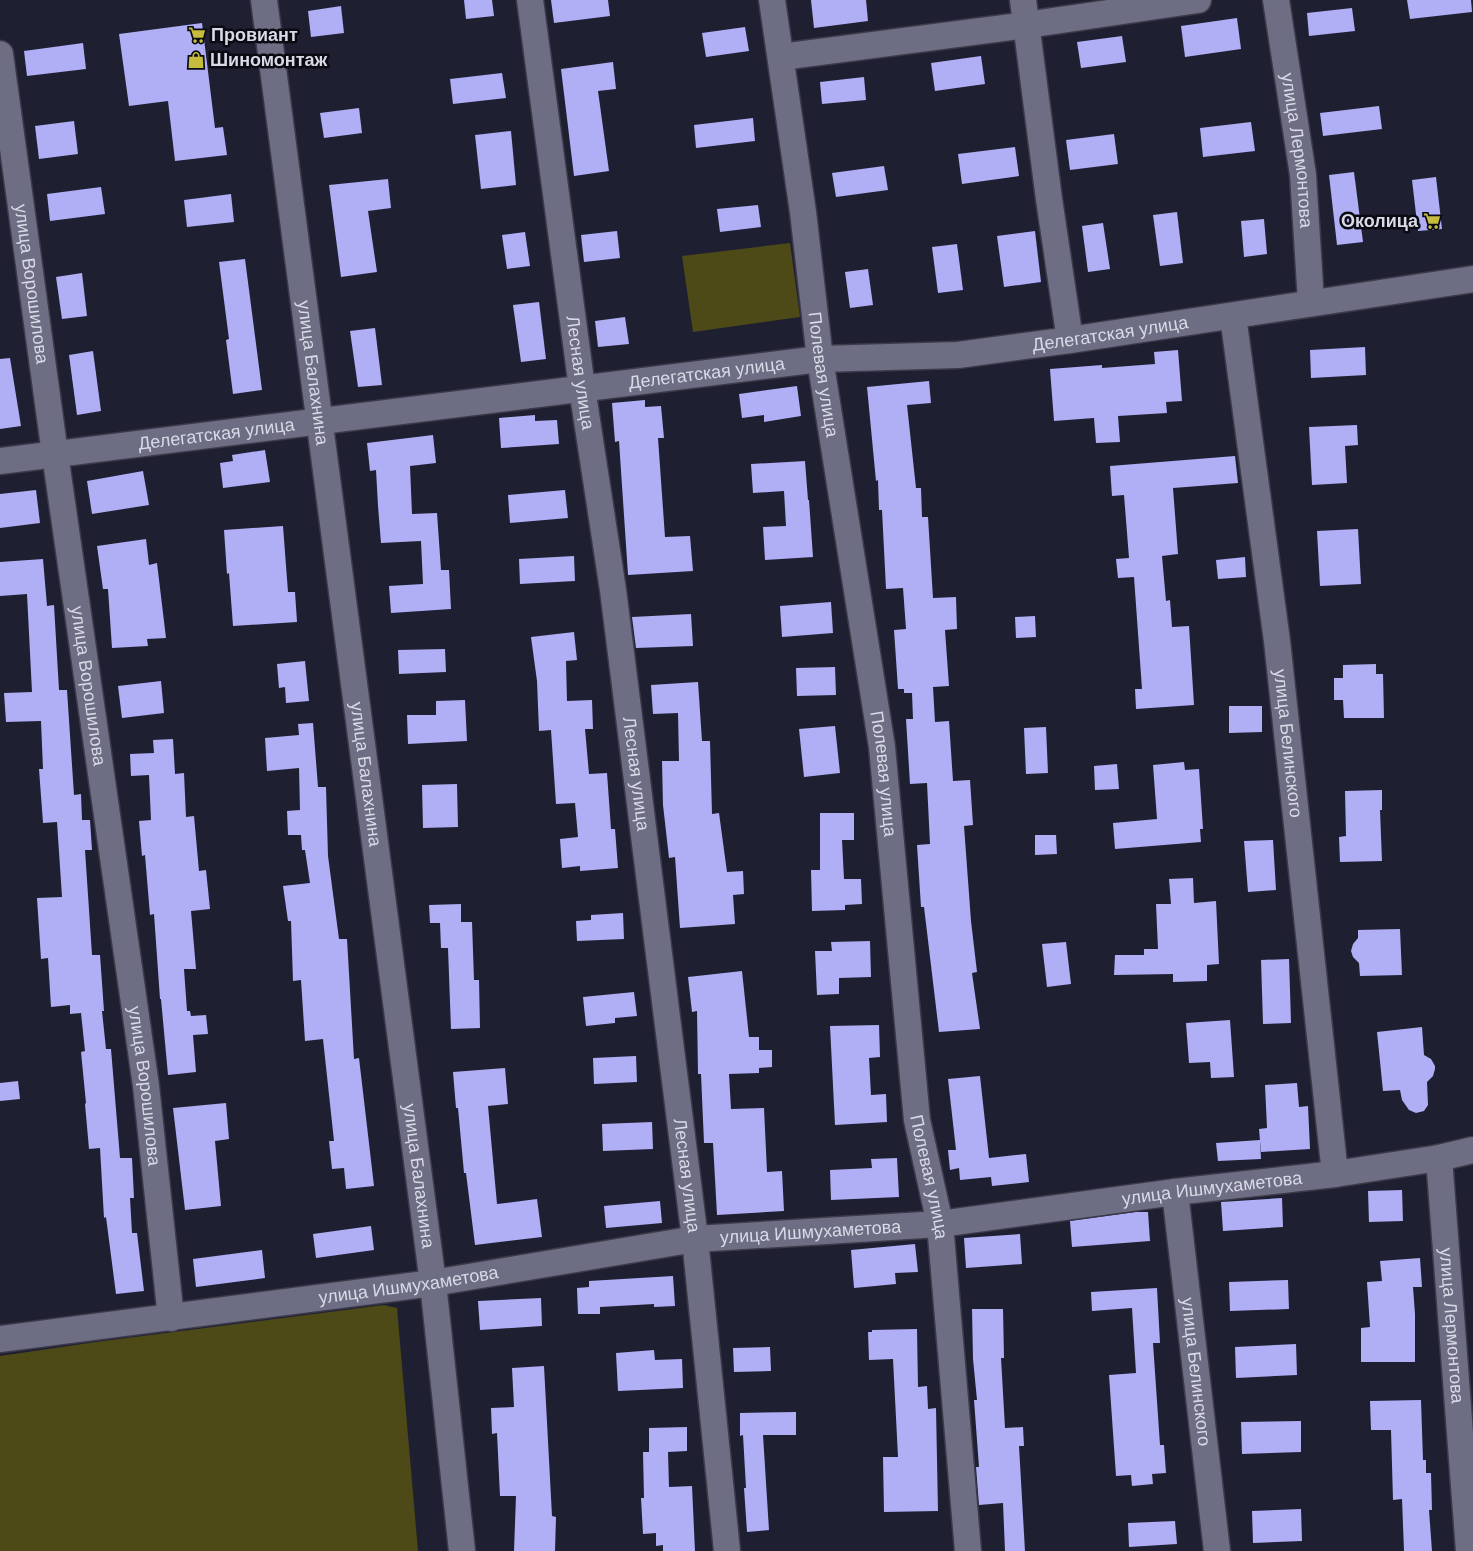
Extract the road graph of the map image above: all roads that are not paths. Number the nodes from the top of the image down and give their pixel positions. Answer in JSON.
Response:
{"nodes":[{"id":1,"x":264,"y":0,"type":"edge"},
{"id":2,"x":530,"y":0,"type":"edge"},
{"id":3,"x":772,"y":0,"type":"edge"},
{"id":4,"x":1198,"y":0,"type":"edge"},
{"id":5,"x":1276,"y":0,"type":"edge"},
{"id":6,"x":1024,"y":13,"type":"edge"},
{"id":7,"x":0,"y":54,"type":"edge"},
{"id":8,"x":781,"y":57,"type":"junction"},
{"id":9,"x":1473,"y":279,"type":"edge"},
{"id":10,"x":1311,"y":302,"type":"junction"},
{"id":11,"x":1233,"y":316,"type":"junction"},
{"id":12,"x":1070,"y":340,"type":"junction"},
{"id":13,"x":820,"y":359,"type":"junction"},
{"id":14,"x":582,"y":388,"type":"junction"},
{"id":15,"x":320,"y":421,"type":"junction"},
{"id":16,"x":55,"y":454,"type":"junction"},
{"id":17,"x":0,"y":461,"type":"edge"},
{"id":18,"x":1473,"y":1150,"type":"edge"},
{"id":19,"x":1439,"y":1158,"type":"junction"},
{"id":20,"x":1335,"y":1174,"type":"junction"},
{"id":21,"x":1175,"y":1192,"type":"junction"},
{"id":22,"x":940,"y":1224,"type":"junction"},
{"id":23,"x":695,"y":1239,"type":"junction"},
{"id":24,"x":433,"y":1283,"type":"junction"},
{"id":25,"x":171,"y":1318,"type":"junction"},
{"id":26,"x":0,"y":1339,"type":"edge"},
{"id":27,"x":1469,"y":1495,"type":"edge"},
{"id":28,"x":462,"y":1551,"type":"edge"},
{"id":29,"x":727,"y":1551,"type":"edge"},
{"id":30,"x":968,"y":1551,"type":"edge"},
{"id":31,"x":1217,"y":1551,"type":"edge"},
{"id":32,"x":1469,"y":1551,"type":"edge"}],
"edges":[{"from":1,"to":15,"type":"street","name":"улица Балахнина"},
{"from":2,"to":14,"type":"street","name":"Лесная улица"},
{"from":3,"to":8,"type":"street","name":"Полевая улица"},
{"from":4,"to":6,"type":"street"},
{"from":5,"to":10,"type":"street","name":"улица Лермонтова"},
{"from":6,"to":8,"type":"street"},
{"from":6,"to":12,"type":"street"},
{"from":7,"to":16,"type":"street","name":"улица Ворошилова"},
{"from":8,"to":13,"type":"street","name":"Полевая улица"},
{"from":9,"to":10,"type":"street","name":"Делегатская улица"},
{"from":10,"to":11,"type":"street","name":"Делегатская улица"},
{"from":11,"to":12,"type":"street","name":"Делегатская улица"},
{"from":11,"to":20,"type":"street","name":"улица Белинского"},
{"from":12,"to":13,"type":"street","name":"Делегатская улица"},
{"from":13,"to":14,"type":"street","name":"Делегатская улица"},
{"from":13,"to":22,"type":"street","name":"Полевая улица"},
{"from":14,"to":15,"type":"street","name":"Делегатская улица"},
{"from":14,"to":23,"type":"street","name":"Лесная улица"},
{"from":15,"to":16,"type":"street","name":"Делегатская улица"},
{"from":15,"to":24,"type":"street","name":"улица Балахнина"},
{"from":16,"to":17,"type":"street","name":"Делегатская улица"},
{"from":16,"to":25,"type":"street","name":"улица Ворошилова"},
{"from":18,"to":19,"type":"street","name":"улица Ишмухаметова"},
{"from":19,"to":20,"type":"street","name":"улица Ишмухаметова"},
{"from":19,"to":27,"type":"street","name":"улица Лермонтова"},
{"from":20,"to":21,"type":"street","name":"улица Ишмухаметова"},
{"from":21,"to":22,"type":"street","name":"улица Ишмухаметова"},
{"from":21,"to":31,"type":"street","name":"улица Белинского"},
{"from":22,"to":23,"type":"street","name":"улица Ишмухаметова"},
{"from":22,"to":30,"type":"street","name":"Полевая улица"},
{"from":23,"to":24,"type":"street","name":"улица Ишмухаметова"},
{"from":23,"to":29,"type":"street","name":"Лесная улица"},
{"from":24,"to":25,"type":"street","name":"улица Ишмухаметова"},
{"from":24,"to":28,"type":"street","name":"улица Балахнина"},
{"from":25,"to":26,"type":"street","name":"улица Ишмухаметова"},
{"from":27,"to":32,"type":"street","name":"улица Лермонтова"}]}
